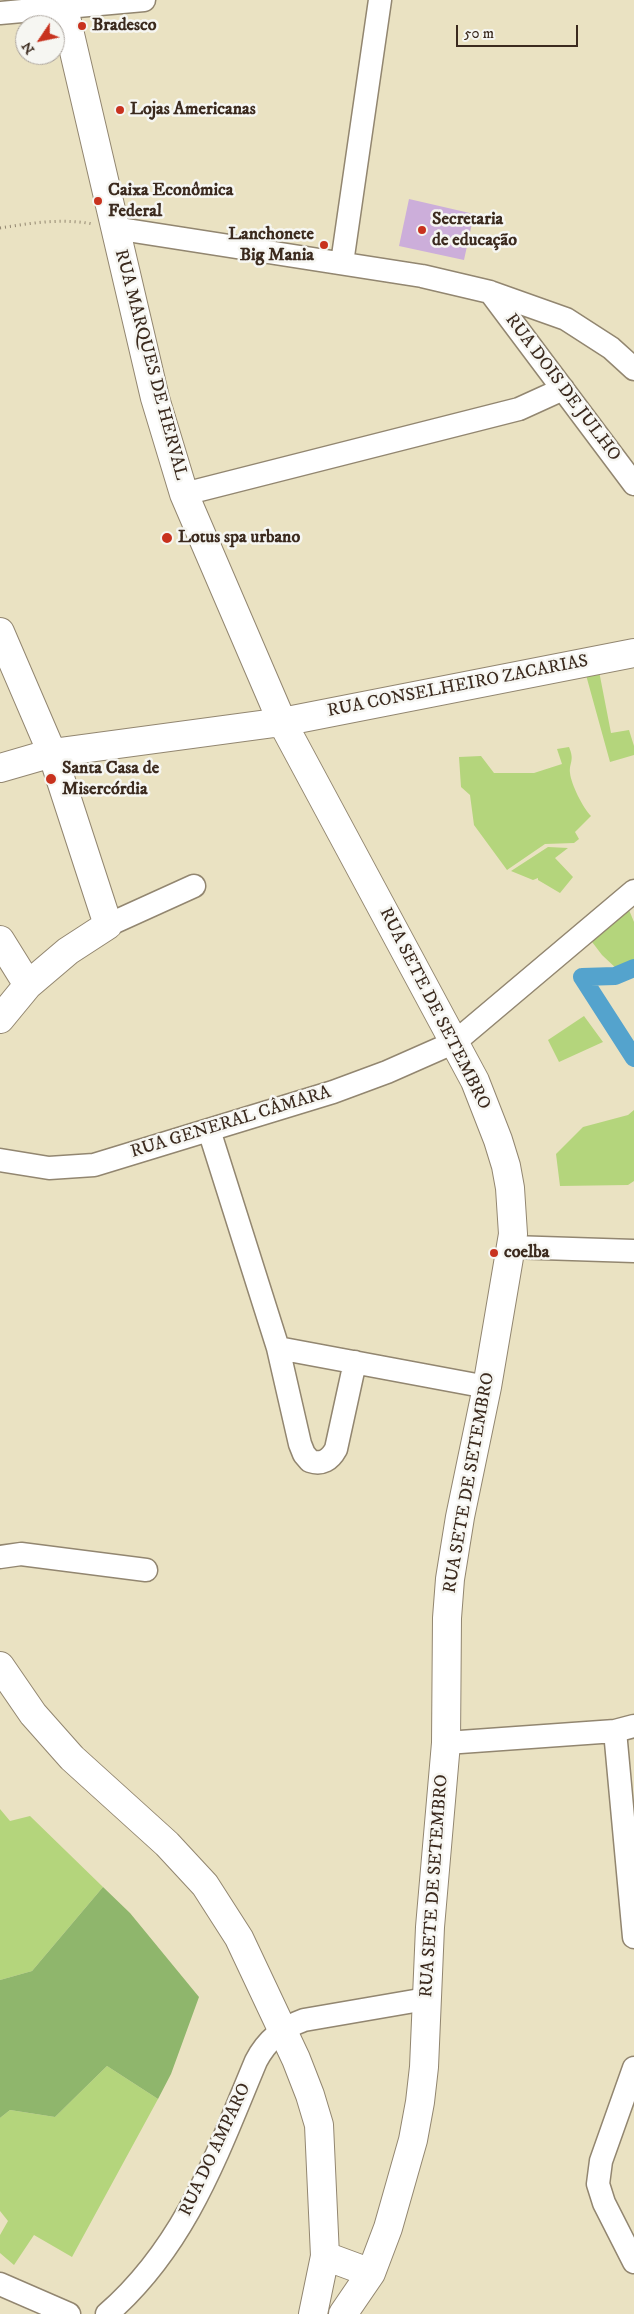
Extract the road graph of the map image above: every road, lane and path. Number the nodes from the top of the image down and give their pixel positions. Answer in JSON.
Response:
{"nodes":[{"id":1,"x":144,"y":0,"type":"edge"},
{"id":2,"x":380,"y":0,"type":"edge"},
{"id":3,"x":63,"y":4,"type":"edge"},
{"id":4,"x":0,"y":13,"type":"edge"},
{"id":5,"x":0,"y":228,"type":"edge"},
{"id":6,"x":114,"y":228,"type":"junction"},
{"id":7,"x":342,"y":263,"type":"junction"},
{"id":8,"x":490,"y":292,"type":"junction"},
{"id":9,"x":634,"y":369,"type":"edge"},
{"id":10,"x":563,"y":389,"type":"junction"},
{"id":11,"x":634,"y":484,"type":"edge"},
{"id":12,"x":184,"y":494,"type":"junction"},
{"id":13,"x":0,"y":632,"type":"edge"},
{"id":14,"x":634,"y":653,"type":"edge"},
{"id":15,"x":282,"y":722,"type":"junction"},
{"id":16,"x":52,"y":752,"type":"junction"},
{"id":17,"x":0,"y":768,"type":"edge"},
{"id":18,"x":194,"y":886,"type":"dead end"},
{"id":19,"x":634,"y":891,"type":"edge"},
{"id":20,"x":108,"y":925,"type":"junction"},
{"id":21,"x":0,"y":940,"type":"edge"},
{"id":22,"x":28,"y":985,"type":"junction"},
{"id":23,"x":0,"y":1019,"type":"edge"},
{"id":24,"x":455,"y":1042,"type":"junction"},
{"id":25,"x":209,"y":1130,"type":"junction"},
{"id":26,"x":0,"y":1160,"type":"edge"},
{"id":27,"x":511,"y":1247,"type":"junction"},
{"id":28,"x":634,"y":1251,"type":"edge"},
{"id":29,"x":278,"y":1348,"type":"junction"},
{"id":30,"x":355,"y":1362,"type":"junction"},
{"id":31,"x":487,"y":1387,"type":"junction"},
{"id":32,"x":0,"y":1557,"type":"edge"},
{"id":33,"x":146,"y":1570,"type":"dead end"},
{"id":34,"x":0,"y":1666,"type":"edge"},
{"id":35,"x":624,"y":1728,"type":"edge"},
{"id":36,"x":446,"y":1743,"type":"junction"},
{"id":37,"x":634,"y":1937,"type":"edge"},
{"id":38,"x":426,"y":1999,"type":"junction"},
{"id":39,"x":283,"y":2030,"type":"junction"},
{"id":40,"x":634,"y":2068,"type":"edge"},
{"id":41,"x":325,"y":2256,"type":"junction"},
{"id":42,"x":634,"y":2262,"type":"edge"},
{"id":43,"x":371,"y":2273,"type":"junction"},
{"id":44,"x":0,"y":2284,"type":"edge"},
{"id":45,"x":69,"y":2314,"type":"edge"},
{"id":46,"x":107,"y":2314,"type":"edge"},
{"id":47,"x":313,"y":2314,"type":"edge"},
{"id":48,"x":343,"y":2314,"type":"edge"}],
"edges":[{"from":1,"to":3,"type":"street"},
{"from":2,"to":7,"type":"street"},
{"from":3,"to":4,"type":"street"},
{"from":3,"to":6,"type":"main road","name":"RUA MARQUES DE HERVAL"},
{"from":5,"to":6,"type":"path"},
{"from":6,"to":7,"type":"street"},
{"from":6,"to":12,"type":"main road","name":"RUA MARQUES DE HERVAL"},
{"from":7,"to":8,"type":"street"},
{"from":8,"to":9,"type":"street"},
{"from":8,"to":10,"type":"street","name":"RUA DOIS DE JULHO"},
{"from":10,"to":11,"type":"street","name":"RUA DOIS DE JULHO"},
{"from":10,"to":12,"type":"street"},
{"from":12,"to":15,"type":"main road","name":"RUA MARQUES DE HERVAL"},
{"from":13,"to":16,"type":"main road"},
{"from":14,"to":15,"type":"main road","name":"RUA CONSELHEIRO ZACARIAS"},
{"from":15,"to":16,"type":"main road","name":"RUA CONSELHEIRO ZACARIAS"},
{"from":15,"to":24,"type":"main road","name":"RUA SETE DE SETEMBRO"},
{"from":16,"to":17,"type":"main road","name":"RUA CONSELHEIRO ZACARIAS"},
{"from":16,"to":20,"type":"main road"},
{"from":18,"to":20,"type":"street"},
{"from":19,"to":24,"type":"street","name":"RUA GENERAL CÂMARA"},
{"from":20,"to":22,"type":"main road"},
{"from":21,"to":22,"type":"main road"},
{"from":22,"to":23,"type":"main road"},
{"from":24,"to":25,"type":"street","name":"RUA GENERAL CÂMARA"},
{"from":24,"to":27,"type":"main road","name":"RUA SETE DE SETEMBRO"},
{"from":25,"to":26,"type":"street","name":"RUA GENERAL CÂMARA"},
{"from":25,"to":29,"type":"street"},
{"from":27,"to":28,"type":"street"},
{"from":27,"to":31,"type":"main road","name":"RUA SETE DE SETEMBRO"},
{"from":29,"to":30,"type":"street"},
{"from":29,"to":30,"type":"street"},
{"from":30,"to":31,"type":"street"},
{"from":31,"to":36,"type":"main road","name":"RUA SETE DE SETEMBRO"},
{"from":32,"to":33,"type":"street"},
{"from":34,"to":39,"type":"main road"},
{"from":35,"to":36,"type":"street"},
{"from":35,"to":37,"type":"street"},
{"from":36,"to":38,"type":"main road","name":"RUA SETE DE SETEMBRO"},
{"from":38,"to":39,"type":"street","name":"RUA DO AMPARO"},
{"from":38,"to":43,"type":"main road","name":"RUA SETE DE SETEMBRO"},
{"from":39,"to":41,"type":"main road"},
{"from":39,"to":46,"type":"street","name":"RUA DO AMPARO"},
{"from":40,"to":42,"type":"street"},
{"from":41,"to":43,"type":"main road"},
{"from":41,"to":47,"type":"main road"},
{"from":43,"to":48,"type":"main road","name":"RUA SETE DE SETEMBRO"},
{"from":44,"to":45,"type":"street"}]}
